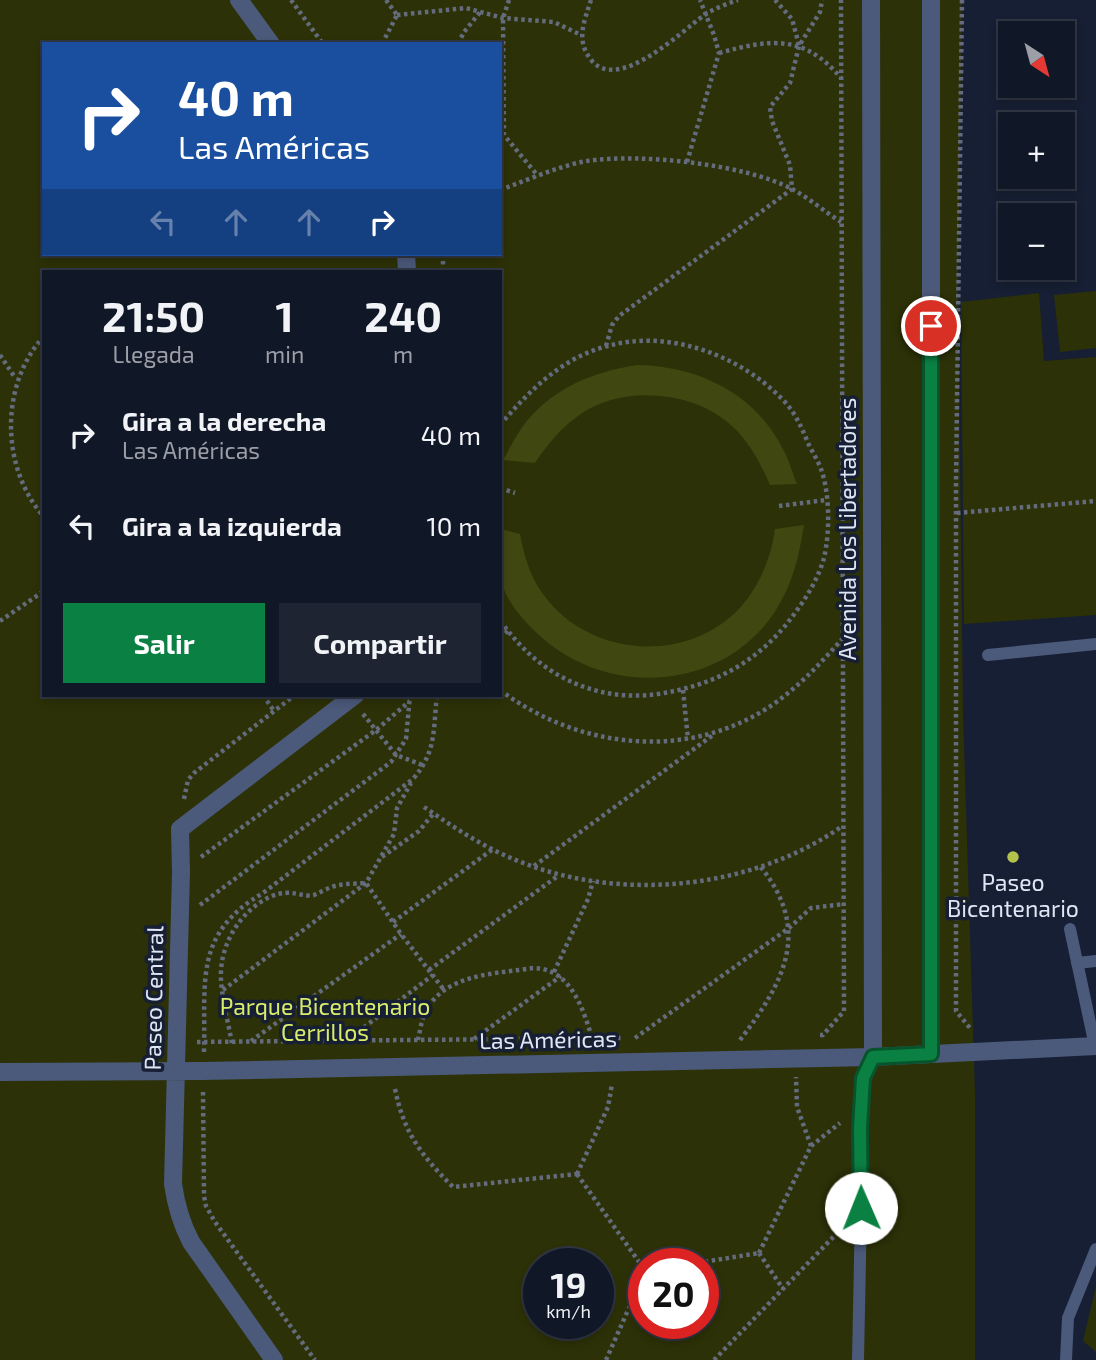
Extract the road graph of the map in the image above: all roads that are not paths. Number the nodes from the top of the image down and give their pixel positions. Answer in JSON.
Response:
{"nodes":[{"id":1,"x":239,"y":0,"type":"edge"},
{"id":2,"x":871,"y":0,"type":"edge"},
{"id":3,"x":931,"y":0,"type":"edge"},
{"id":4,"x":270,"y":42,"type":"edge"},
{"id":5,"x":1096,"y":644,"type":"edge"},
{"id":6,"x":988,"y":655,"type":"dead end"},
{"id":7,"x":352,"y":697,"type":"edge"},
{"id":8,"x":1070,"y":929,"type":"dead end"},
{"id":9,"x":1096,"y":961,"type":"edge"},
{"id":10,"x":1077,"y":963,"type":"junction"},
{"id":11,"x":1095,"y":1046,"type":"edge"},
{"id":12,"x":931,"y":1054,"type":"junction"},
{"id":13,"x":873,"y":1057,"type":"junction"},
{"id":14,"x":175,"y":1070,"type":"junction"},
{"id":15,"x":0,"y":1072,"type":"edge"},
{"id":16,"x":1096,"y":1249,"type":"edge"},
{"id":17,"x":274,"y":1360,"type":"edge"},
{"id":18,"x":858,"y":1360,"type":"edge"},
{"id":19,"x":1066,"y":1360,"type":"edge"}],
"edges":[{"from":1,"to":4,"type":"street"},
{"from":2,"to":13,"type":"street","name":"Avenida Los Libertadores"},
{"from":3,"to":12,"type":"street"},
{"from":5,"to":6,"type":"lane"},
{"from":7,"to":14,"type":"street","name":"Paseo Central"},
{"from":8,"to":10,"type":"lane"},
{"from":9,"to":10,"type":"lane"},
{"from":10,"to":11,"type":"lane"},
{"from":11,"to":12,"type":"street","name":"Las Américas"},
{"from":12,"to":13,"type":"street","name":"Las Américas"},
{"from":13,"to":14,"type":"street","name":"Las Américas"},
{"from":13,"to":18,"type":"lane"},
{"from":14,"to":15,"type":"street","name":"Las Américas"},
{"from":14,"to":17,"type":"street","name":"Paseo Central"},
{"from":16,"to":19,"type":"lane"}]}
